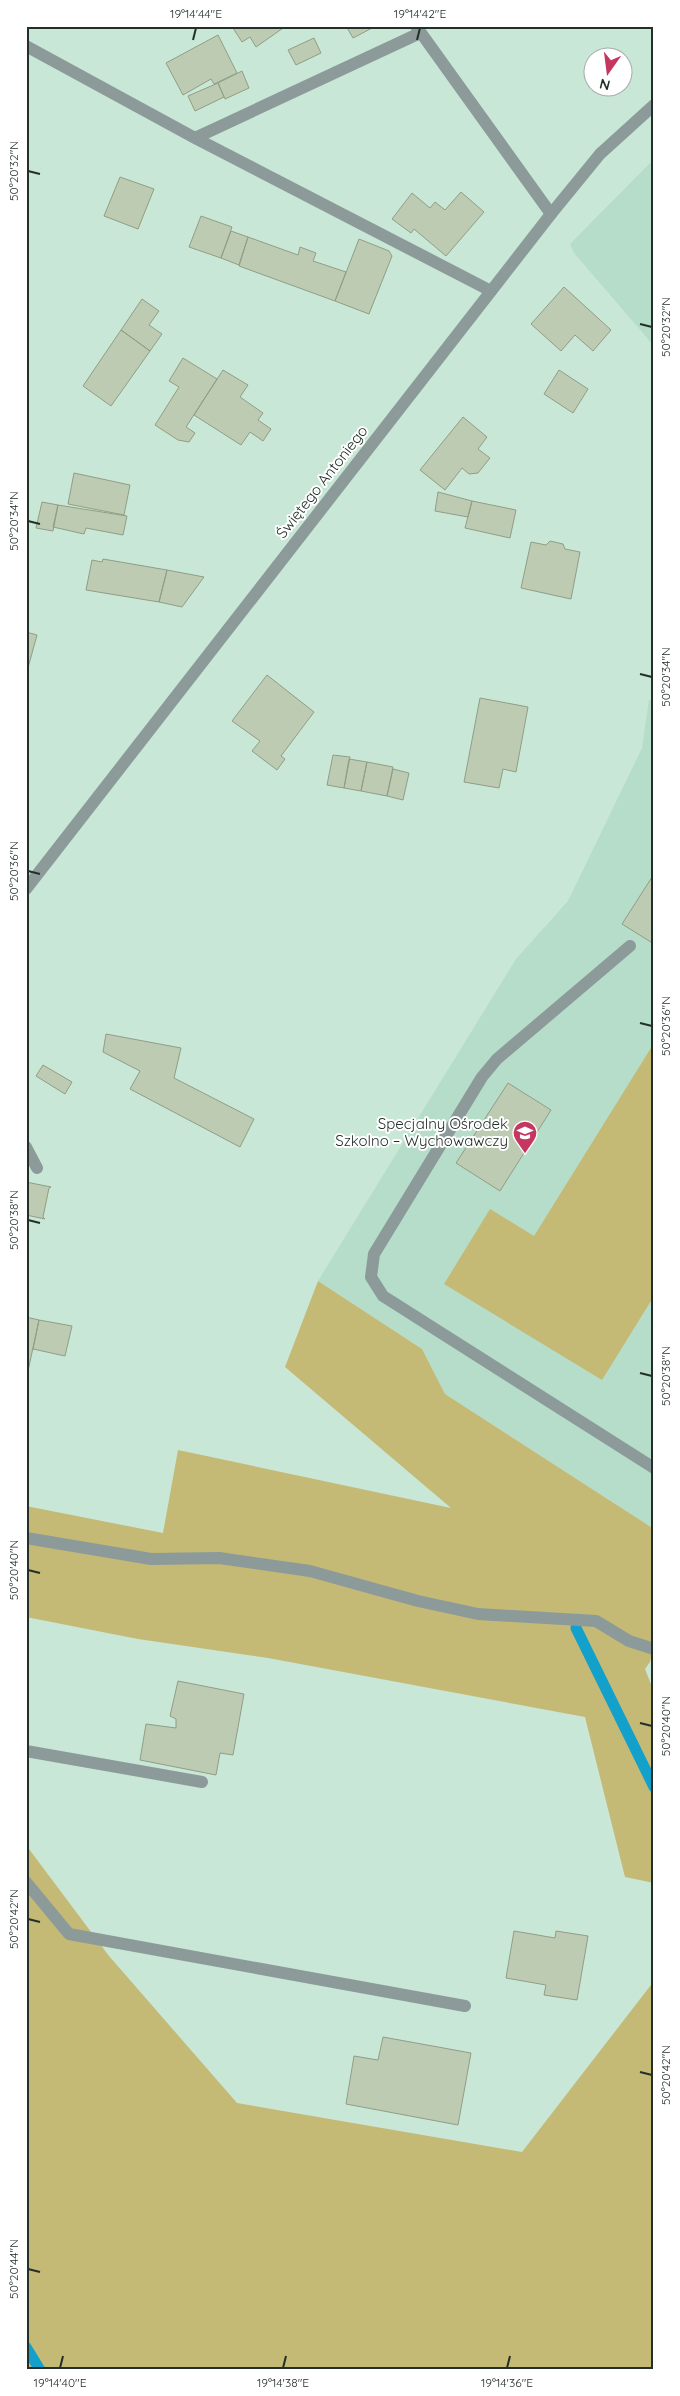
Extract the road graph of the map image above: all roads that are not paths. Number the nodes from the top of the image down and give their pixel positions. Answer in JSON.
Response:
{"nodes":[{"id":1,"x":418,"y":30,"type":"edge"},
{"id":2,"x":26,"y":46,"type":"edge"},
{"id":3,"x":654,"y":105,"type":"edge"},
{"id":4,"x":195,"y":138,"type":"junction"},
{"id":5,"x":551,"y":214,"type":"junction"},
{"id":6,"x":491,"y":291,"type":"junction"},
{"id":7,"x":26,"y":889,"type":"edge"},
{"id":8,"x":630,"y":946,"type":"dead end"},
{"id":9,"x":26,"y":1147,"type":"edge"},
{"id":10,"x":37,"y":1168,"type":"dead end"},
{"id":11,"x":654,"y":1468,"type":"edge"},
{"id":12,"x":26,"y":1538,"type":"edge"},
{"id":13,"x":654,"y":1649,"type":"edge"},
{"id":14,"x":26,"y":1751,"type":"edge"},
{"id":15,"x":202,"y":1782,"type":"dead end"},
{"id":16,"x":26,"y":1882,"type":"edge"},
{"id":17,"x":465,"y":2006,"type":"dead end"}],
"edges":[{"from":1,"to":4,"type":"street"},
{"from":1,"to":5,"type":"street"},
{"from":2,"to":4,"type":"street"},
{"from":3,"to":5,"type":"street","name":"Świętego Antoniego"},
{"from":4,"to":6,"type":"street"},
{"from":5,"to":6,"type":"street","name":"Świętego Antoniego"},
{"from":6,"to":7,"type":"street","name":"Świętego Antoniego"},
{"from":8,"to":11,"type":"street"},
{"from":9,"to":10,"type":"street"},
{"from":12,"to":13,"type":"street"},
{"from":14,"to":15,"type":"street"},
{"from":16,"to":17,"type":"street"}]}
